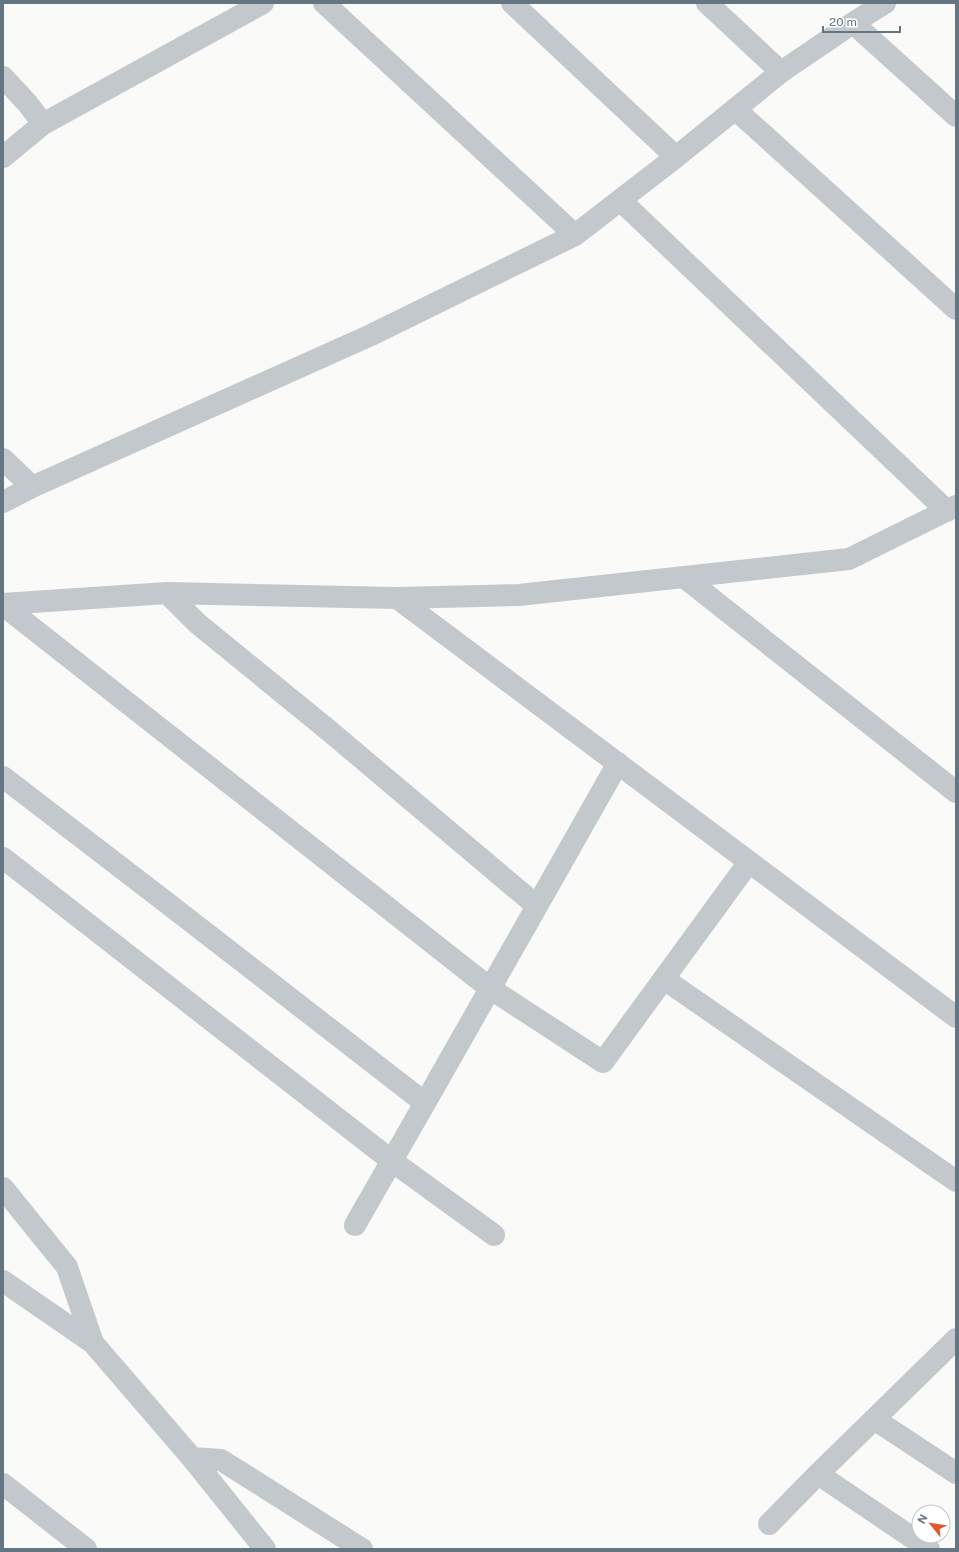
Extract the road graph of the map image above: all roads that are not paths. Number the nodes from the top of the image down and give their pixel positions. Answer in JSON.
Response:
{"nodes":[{"id":1,"x":263,"y":3,"type":"edge"},
{"id":2,"x":324,"y":3,"type":"edge"},
{"id":3,"x":512,"y":3,"type":"edge"},
{"id":4,"x":707,"y":3,"type":"edge"},
{"id":5,"x":885,"y":3,"type":"edge"},
{"id":6,"x":853,"y":23,"type":"junction"},
{"id":7,"x":781,"y":72,"type":"junction"},
{"id":8,"x":3,"y":77,"type":"edge"},
{"id":9,"x":735,"y":109,"type":"junction"},
{"id":10,"x":956,"y":116,"type":"edge"},
{"id":11,"x":44,"y":124,"type":"junction"},
{"id":12,"x":3,"y":157,"type":"edge"},
{"id":13,"x":676,"y":157,"type":"junction"},
{"id":14,"x":620,"y":200,"type":"junction"},
{"id":15,"x":575,"y":235,"type":"junction"},
{"id":16,"x":956,"y":309,"type":"edge"},
{"id":17,"x":3,"y":459,"type":"edge"},
{"id":18,"x":32,"y":487,"type":"junction"},
{"id":19,"x":3,"y":502,"type":"edge"},
{"id":20,"x":952,"y":508,"type":"edge"},
{"id":21,"x":684,"y":577,"type":"junction"},
{"id":22,"x":167,"y":593,"type":"junction"},
{"id":23,"x":397,"y":598,"type":"junction"},
{"id":24,"x":3,"y":604,"type":"edge"},
{"id":25,"x":618,"y":763,"type":"junction"},
{"id":26,"x":3,"y":777,"type":"edge"},
{"id":27,"x":956,"y":792,"type":"edge"},
{"id":28,"x":3,"y":858,"type":"edge"},
{"id":29,"x":749,"y":862,"type":"junction"},
{"id":30,"x":538,"y":906,"type":"junction"},
{"id":31,"x":664,"y":979,"type":"junction"},
{"id":32,"x":491,"y":989,"type":"junction"},
{"id":33,"x":956,"y":1017,"type":"edge"},
{"id":34,"x":425,"y":1103,"type":"junction"},
{"id":35,"x":392,"y":1161,"type":"junction"},
{"id":36,"x":956,"y":1180,"type":"edge"},
{"id":37,"x":3,"y":1188,"type":"edge"},
{"id":38,"x":355,"y":1225,"type":"dead end"},
{"id":39,"x":494,"y":1235,"type":"dead end"},
{"id":40,"x":3,"y":1281,"type":"edge"},
{"id":41,"x":956,"y":1339,"type":"edge"},
{"id":42,"x":93,"y":1343,"type":"junction"},
{"id":43,"x":874,"y":1419,"type":"junction"},
{"id":44,"x":192,"y":1458,"type":"junction"},
{"id":45,"x":956,"y":1473,"type":"edge"},
{"id":46,"x":818,"y":1474,"type":"junction"},
{"id":47,"x":3,"y":1484,"type":"edge"},
{"id":48,"x":769,"y":1524,"type":"dead end"},
{"id":49,"x":86,"y":1549,"type":"edge"},
{"id":50,"x":265,"y":1549,"type":"edge"},
{"id":51,"x":362,"y":1549,"type":"edge"},
{"id":52,"x":929,"y":1549,"type":"edge"}],
"edges":[{"from":1,"to":11,"type":"street"},
{"from":2,"to":15,"type":"street"},
{"from":3,"to":13,"type":"street"},
{"from":4,"to":7,"type":"street"},
{"from":5,"to":6,"type":"street"},
{"from":6,"to":7,"type":"street"},
{"from":6,"to":10,"type":"street"},
{"from":7,"to":9,"type":"street"},
{"from":8,"to":11,"type":"street"},
{"from":9,"to":13,"type":"street"},
{"from":9,"to":16,"type":"street"},
{"from":11,"to":12,"type":"street"},
{"from":13,"to":14,"type":"street"},
{"from":14,"to":15,"type":"street"},
{"from":14,"to":20,"type":"street"},
{"from":15,"to":18,"type":"street"},
{"from":17,"to":18,"type":"street"},
{"from":18,"to":19,"type":"street"},
{"from":20,"to":21,"type":"street"},
{"from":21,"to":23,"type":"street"},
{"from":21,"to":27,"type":"street"},
{"from":22,"to":23,"type":"street"},
{"from":22,"to":24,"type":"street"},
{"from":22,"to":30,"type":"street"},
{"from":23,"to":25,"type":"street"},
{"from":24,"to":32,"type":"street"},
{"from":25,"to":29,"type":"street"},
{"from":25,"to":30,"type":"street"},
{"from":26,"to":34,"type":"street"},
{"from":28,"to":35,"type":"street"},
{"from":29,"to":31,"type":"street"},
{"from":29,"to":33,"type":"street"},
{"from":30,"to":32,"type":"street"},
{"from":31,"to":32,"type":"street"},
{"from":31,"to":36,"type":"street"},
{"from":32,"to":34,"type":"street"},
{"from":34,"to":35,"type":"street"},
{"from":35,"to":38,"type":"street"},
{"from":35,"to":39,"type":"street"},
{"from":37,"to":42,"type":"street"},
{"from":40,"to":42,"type":"street"},
{"from":41,"to":43,"type":"street"},
{"from":42,"to":44,"type":"street"},
{"from":43,"to":45,"type":"street"},
{"from":43,"to":46,"type":"street"},
{"from":44,"to":50,"type":"street"},
{"from":44,"to":51,"type":"street"},
{"from":46,"to":48,"type":"street"},
{"from":46,"to":52,"type":"street"},
{"from":47,"to":49,"type":"street"}]}
